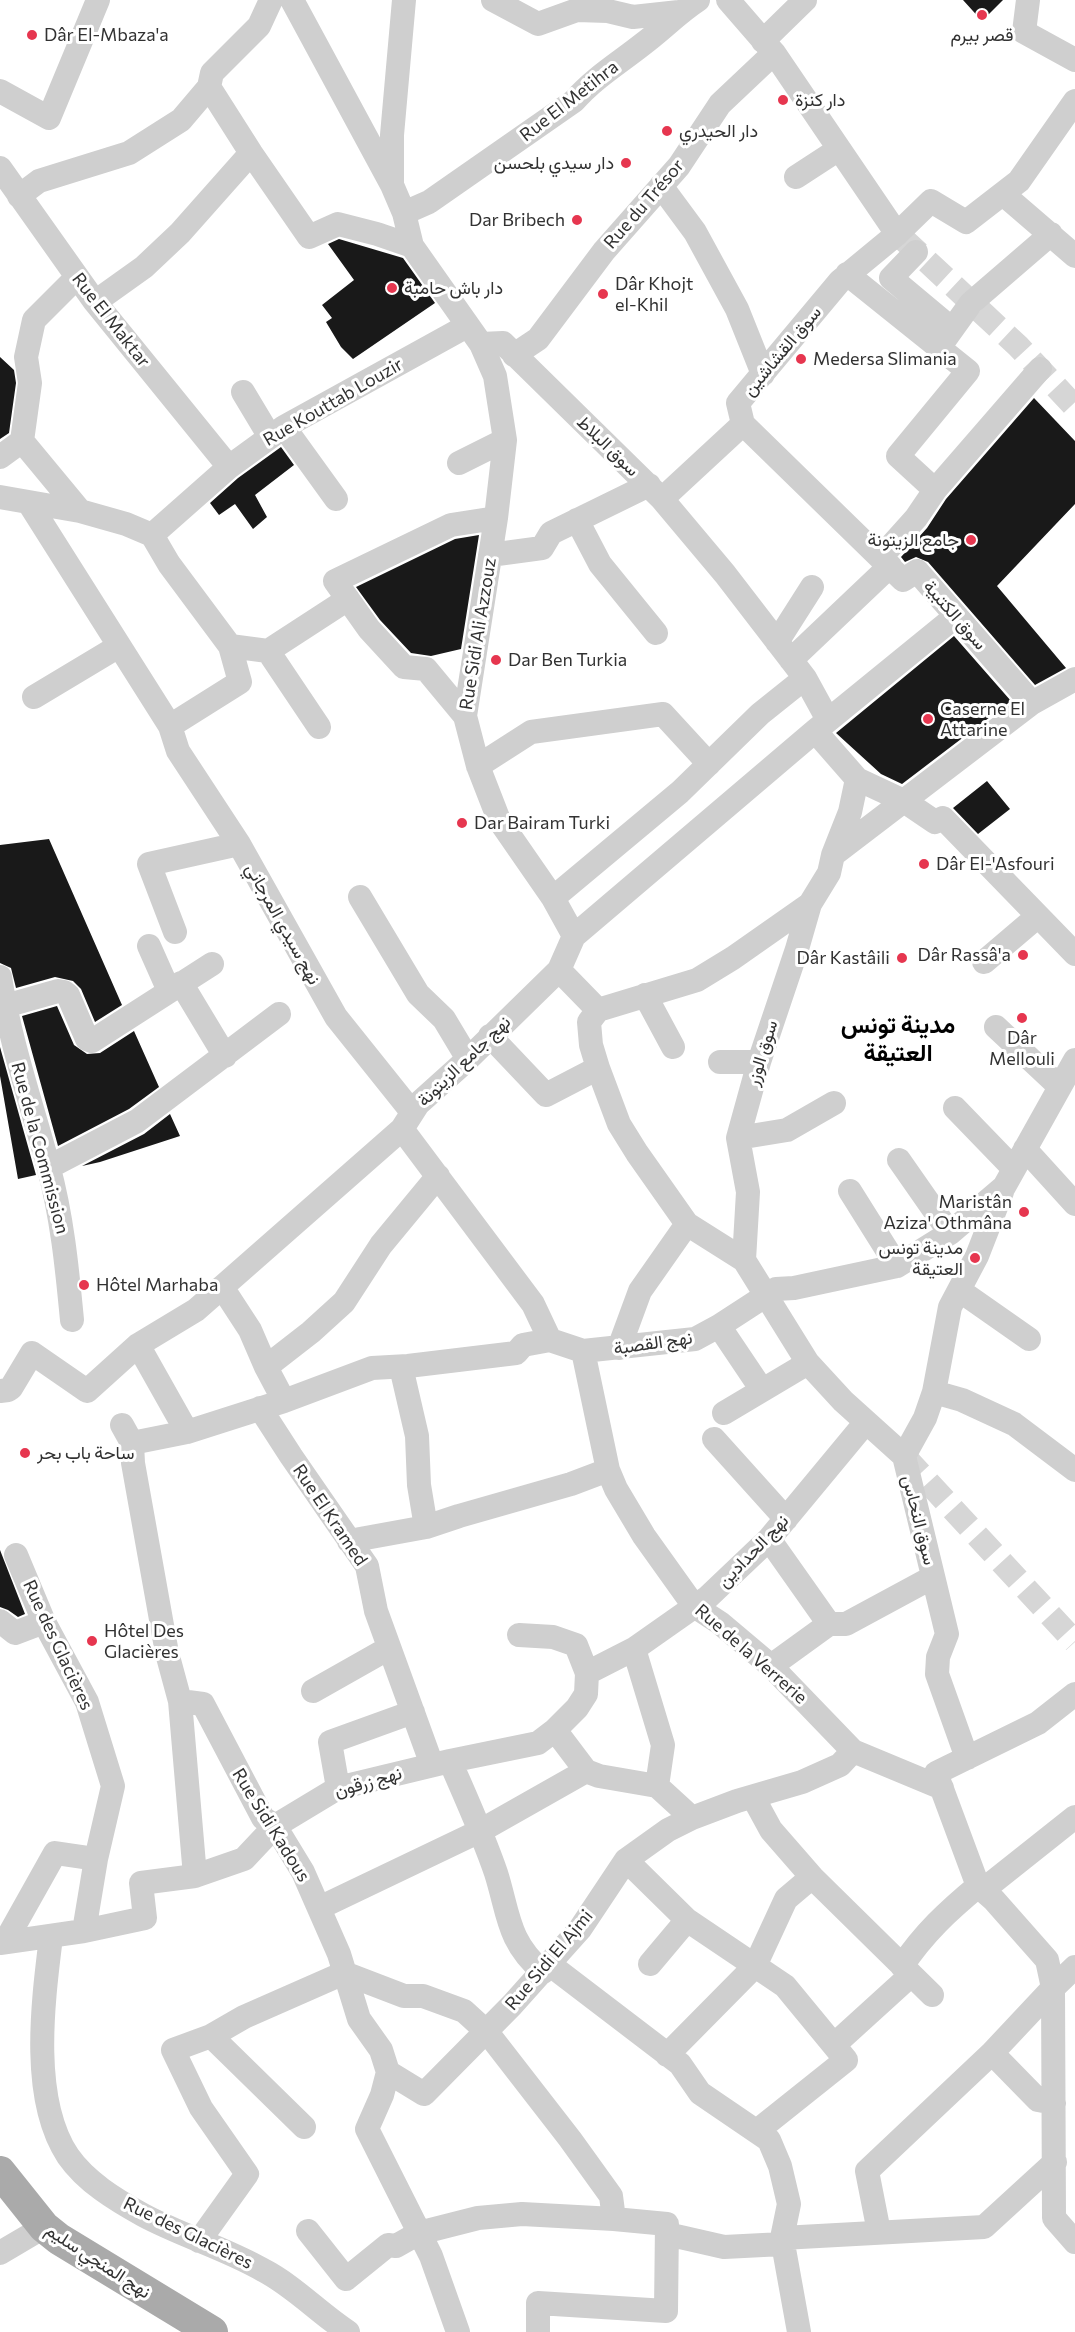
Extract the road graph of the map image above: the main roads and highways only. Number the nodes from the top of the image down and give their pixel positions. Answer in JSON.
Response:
{"nodes":[{"id":1,"x":0,"y":2172,"type":"edge"},
{"id":2,"x":212,"y":2332,"type":"edge"}],
"edges":[{"from":1,"to":2,"type":"main road","name":"نهج المنجي سليم"}]}
